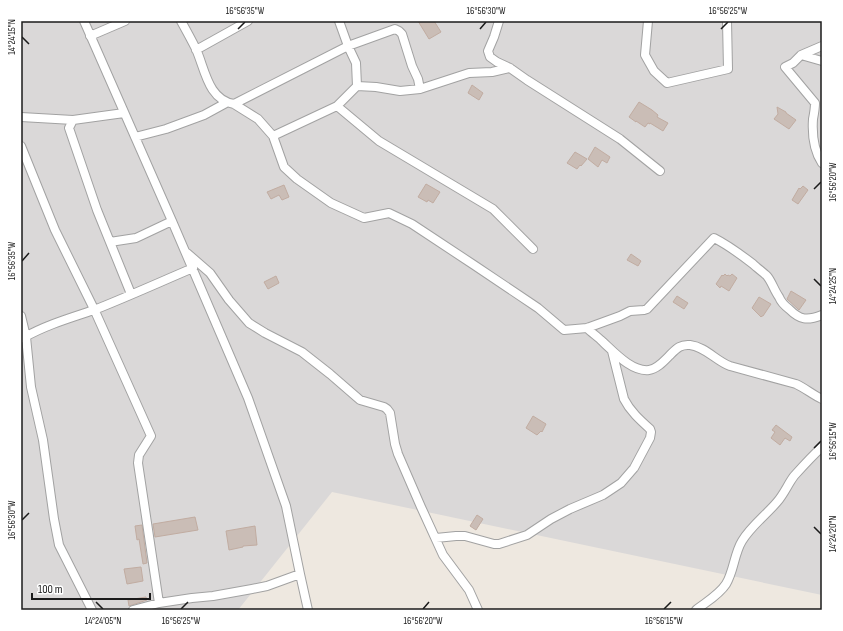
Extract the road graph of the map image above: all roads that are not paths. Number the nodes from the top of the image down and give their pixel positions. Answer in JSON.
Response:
{"nodes":[{"id":1,"x":84,"y":21,"type":"edge"},
{"id":2,"x":124,"y":21,"type":"edge"},
{"id":3,"x":181,"y":21,"type":"edge"},
{"id":4,"x":248,"y":21,"type":"edge"},
{"id":5,"x":339,"y":21,"type":"edge"},
{"id":6,"x":499,"y":21,"type":"edge"},
{"id":7,"x":648,"y":21,"type":"edge"},
{"id":8,"x":727,"y":21,"type":"edge"},
{"id":9,"x":90,"y":36,"type":"junction"},
{"id":10,"x":348,"y":46,"type":"junction"},
{"id":11,"x":822,"y":46,"type":"edge"},
{"id":12,"x":196,"y":50,"type":"junction"},
{"id":13,"x":801,"y":55,"type":"junction"},
{"id":14,"x":822,"y":61,"type":"edge"},
{"id":15,"x":510,"y":68,"type":"junction"},
{"id":16,"x":357,"y":86,"type":"junction"},
{"id":17,"x":420,"y":89,"type":"junction"},
{"id":18,"x":230,"y":103,"type":"junction"},
{"id":19,"x":337,"y":106,"type":"junction"},
{"id":20,"x":124,"y":113,"type":"junction"},
{"id":21,"x":21,"y":117,"type":"edge"},
{"id":22,"x":74,"y":120,"type":"junction"},
{"id":23,"x":273,"y":136,"type":"junction"},
{"id":24,"x":135,"y":138,"type":"junction"},
{"id":25,"x":21,"y":146,"type":"edge"},
{"id":26,"x":822,"y":163,"type":"edge"},
{"id":27,"x":660,"y":171,"type":"dead end"},
{"id":28,"x":172,"y":221,"type":"junction"},
{"id":29,"x":110,"y":242,"type":"junction"},
{"id":30,"x":533,"y":249,"type":"dead end"},
{"id":31,"x":185,"y":251,"type":"junction"},
{"id":32,"x":193,"y":268,"type":"junction"},
{"id":33,"x":131,"y":294,"type":"junction"},
{"id":34,"x":94,"y":310,"type":"junction"},
{"id":35,"x":822,"y":315,"type":"edge"},
{"id":36,"x":21,"y":316,"type":"edge"},
{"id":37,"x":587,"y":328,"type":"junction"},
{"id":38,"x":24,"y":338,"type":"edge"},
{"id":39,"x":612,"y":351,"type":"junction"},
{"id":40,"x":822,"y":399,"type":"edge"},
{"id":41,"x":822,"y":447,"type":"edge"},
{"id":42,"x":436,"y":538,"type":"junction"},
{"id":43,"x":300,"y":574,"type":"junction"},
{"id":44,"x":159,"y":602,"type":"junction"},
{"id":45,"x":92,"y":610,"type":"edge"},
{"id":46,"x":133,"y":610,"type":"edge"},
{"id":47,"x":308,"y":610,"type":"edge"},
{"id":48,"x":478,"y":610,"type":"edge"},
{"id":49,"x":696,"y":610,"type":"edge"}],
"edges":[{"from":1,"to":9,"type":"street"},
{"from":2,"to":9,"type":"street"},
{"from":3,"to":12,"type":"street"},
{"from":4,"to":12,"type":"street"},
{"from":5,"to":10,"type":"street"},
{"from":6,"to":15,"type":"street"},
{"from":7,"to":8,"type":"street"},
{"from":9,"to":20,"type":"street"},
{"from":10,"to":16,"type":"street"},
{"from":10,"to":17,"type":"street"},
{"from":10,"to":18,"type":"street"},
{"from":11,"to":13,"type":"street"},
{"from":12,"to":18,"type":"street"},
{"from":13,"to":14,"type":"street"},
{"from":13,"to":26,"type":"street"},
{"from":15,"to":17,"type":"street"},
{"from":15,"to":27,"type":"street"},
{"from":16,"to":17,"type":"street"},
{"from":16,"to":19,"type":"street"},
{"from":18,"to":23,"type":"street"},
{"from":18,"to":24,"type":"street"},
{"from":19,"to":23,"type":"street"},
{"from":19,"to":30,"type":"street"},
{"from":20,"to":22,"type":"street"},
{"from":20,"to":24,"type":"street"},
{"from":21,"to":22,"type":"street"},
{"from":22,"to":29,"type":"street"},
{"from":23,"to":37,"type":"street"},
{"from":24,"to":28,"type":"street"},
{"from":25,"to":34,"type":"street"},
{"from":28,"to":29,"type":"street"},
{"from":28,"to":31,"type":"street"},
{"from":29,"to":33,"type":"street"},
{"from":31,"to":32,"type":"street"},
{"from":31,"to":42,"type":"street"},
{"from":32,"to":33,"type":"street"},
{"from":32,"to":43,"type":"street"},
{"from":33,"to":34,"type":"street"},
{"from":34,"to":38,"type":"street"},
{"from":34,"to":44,"type":"street"},
{"from":35,"to":37,"type":"street"},
{"from":36,"to":38,"type":"street"},
{"from":37,"to":39,"type":"street"},
{"from":38,"to":45,"type":"street"},
{"from":39,"to":40,"type":"street"},
{"from":39,"to":42,"type":"street"},
{"from":41,"to":49,"type":"street"},
{"from":42,"to":48,"type":"street"},
{"from":43,"to":44,"type":"street"},
{"from":43,"to":47,"type":"street"},
{"from":44,"to":46,"type":"street"}]}
